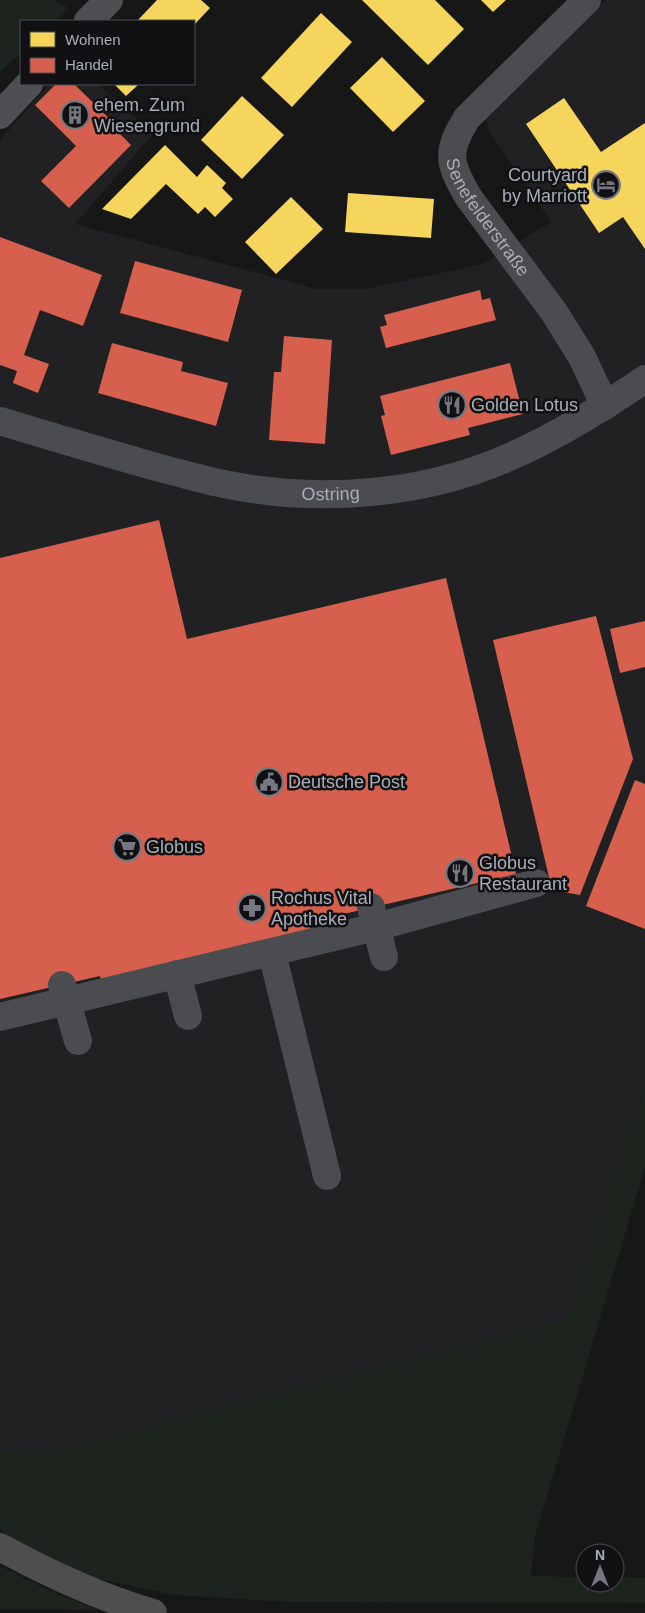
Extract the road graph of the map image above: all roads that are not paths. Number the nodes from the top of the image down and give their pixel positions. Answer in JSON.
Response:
{"nodes":[{"id":1,"x":109,"y":0,"type":"edge"},
{"id":2,"x":587,"y":0,"type":"edge"},
{"id":3,"x":89,"y":20,"type":"edge"},
{"id":4,"x":29,"y":85,"type":"edge"},
{"id":5,"x":0,"y":115,"type":"edge"},
{"id":6,"x":645,"y":379,"type":"edge"},
{"id":7,"x":605,"y":406,"type":"junction"},
{"id":8,"x":0,"y":421,"type":"edge"},
{"id":9,"x":536,"y":883,"type":"dead end"},
{"id":10,"x":374,"y":917,"type":"junction"},
{"id":11,"x":272,"y":953,"type":"junction"},
{"id":12,"x":384,"y":957,"type":"dead end"},
{"id":13,"x":177,"y":974,"type":"junction"},
{"id":14,"x":64,"y":992,"type":"junction"},
{"id":15,"x":188,"y":1016,"type":"dead end"},
{"id":16,"x":0,"y":1017,"type":"edge"},
{"id":17,"x":78,"y":1041,"type":"dead end"},
{"id":18,"x":327,"y":1176,"type":"dead end"},
{"id":19,"x":0,"y":1547,"type":"edge"},
{"id":20,"x":153,"y":1613,"type":"edge"}],
"edges":[{"from":1,"to":3,"type":"main road"},
{"from":2,"to":7,"type":"street","name":"Senefelderstraße"},
{"from":4,"to":5,"type":"main road"},
{"from":6,"to":7,"type":"street","name":"Ostring"},
{"from":7,"to":8,"type":"street","name":"Ostring"},
{"from":9,"to":10,"type":"street"},
{"from":10,"to":11,"type":"street"},
{"from":10,"to":12,"type":"street"},
{"from":11,"to":13,"type":"street"},
{"from":11,"to":18,"type":"street"},
{"from":13,"to":14,"type":"street"},
{"from":13,"to":15,"type":"street"},
{"from":14,"to":16,"type":"street"},
{"from":14,"to":17,"type":"street"},
{"from":19,"to":20,"type":"highway"}]}
